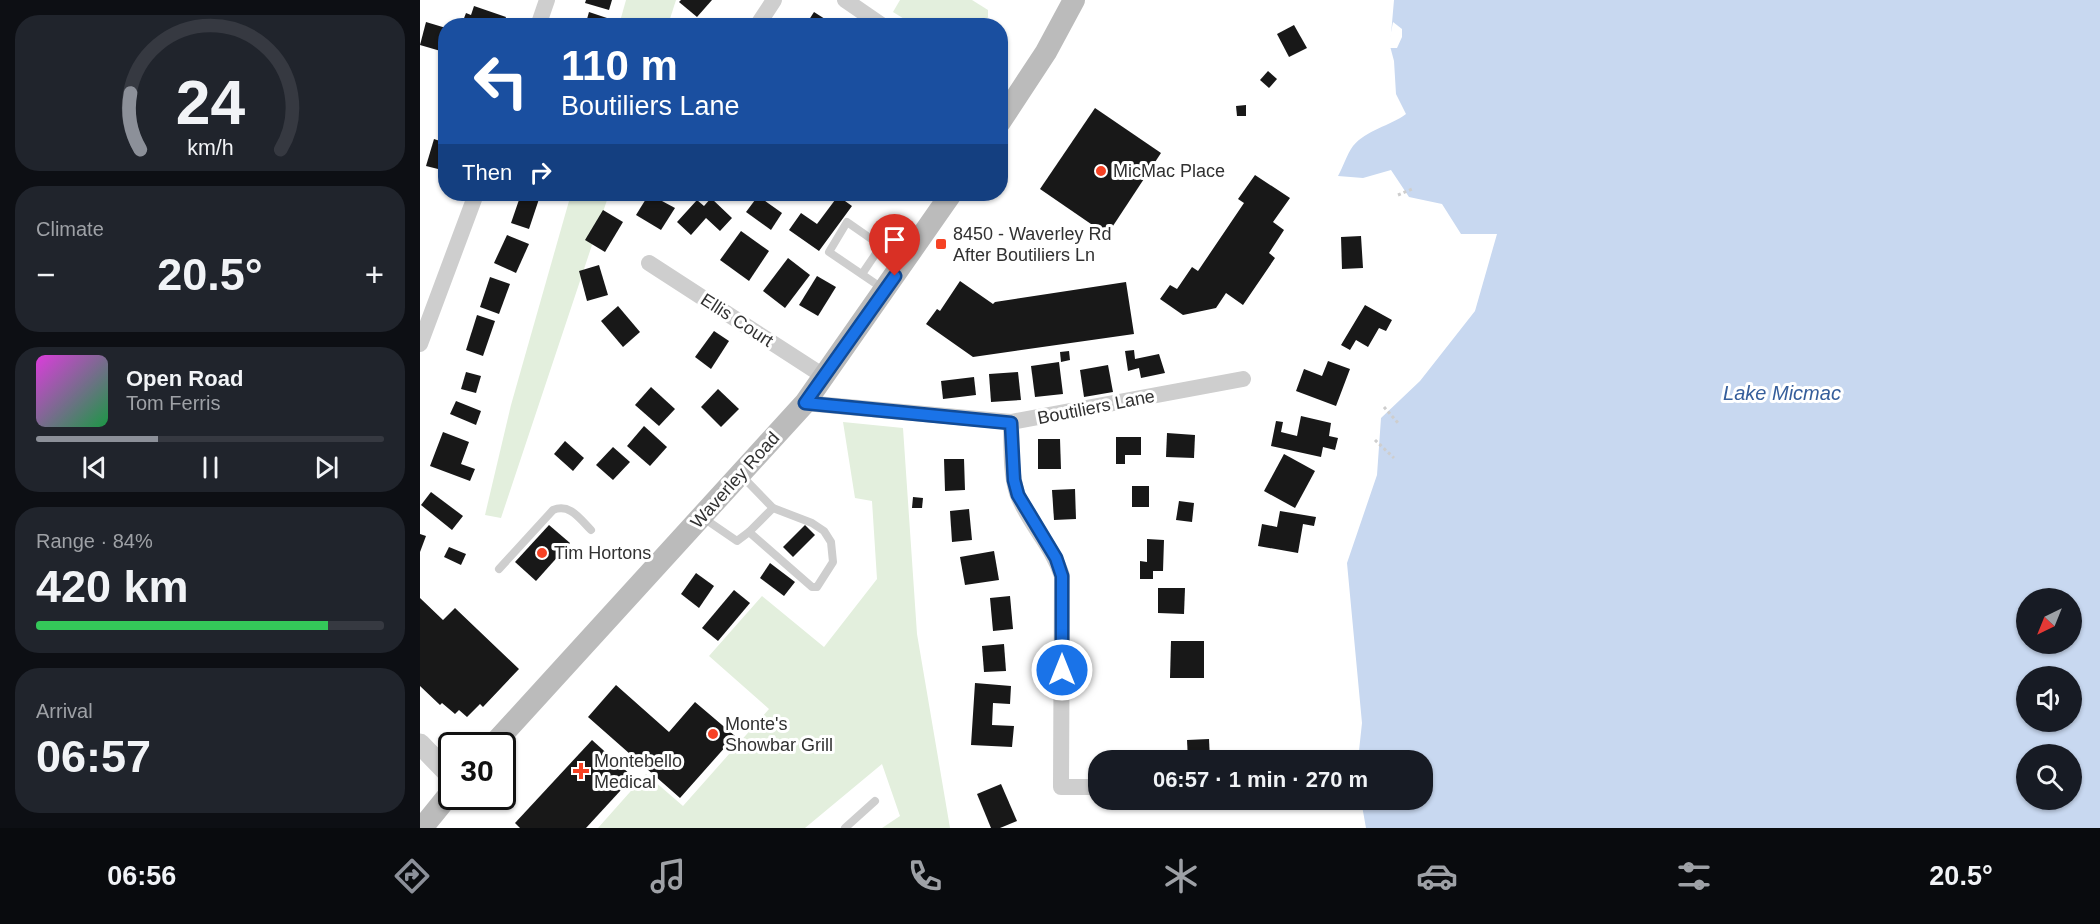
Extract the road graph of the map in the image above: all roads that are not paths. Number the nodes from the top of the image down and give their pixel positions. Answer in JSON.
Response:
{"nodes":[{"id":1,"x":547,"y":0,"type":"edge"},
{"id":2,"x":774,"y":0,"type":"edge"},
{"id":3,"x":845,"y":0,"type":"edge"},
{"id":4,"x":1074,"y":0,"type":"edge"},
{"id":5,"x":541,"y":18,"type":"edge"},
{"id":6,"x":762,"y":18,"type":"edge"},
{"id":7,"x":871,"y":18,"type":"edge"},
{"id":8,"x":1008,"y":104,"type":"edge"},
{"id":9,"x":473,"y":201,"type":"edge"},
{"id":10,"x":946,"y":201,"type":"edge"},
{"id":11,"x":881,"y":246,"type":"junction"},
{"id":12,"x":904,"y":262,"type":"junction"},
{"id":13,"x":649,"y":263,"type":"dead end"},
{"id":14,"x":862,"y":274,"type":"junction"},
{"id":15,"x":885,"y":290,"type":"junction"},
{"id":16,"x":420,"y":344,"type":"edge"},
{"id":17,"x":825,"y":377,"type":"junction"},
{"id":18,"x":1243,"y":379,"type":"dead end"},
{"id":19,"x":805,"y":403,"type":"junction"},
{"id":20,"x":1011,"y":423,"type":"junction"},
{"id":21,"x":740,"y":474,"type":"junction"},
{"id":22,"x":773,"y":508,"type":"junction"},
{"id":23,"x":701,"y":516,"type":"junction"},
{"id":24,"x":591,"y":530,"type":"dead end"},
{"id":25,"x":749,"y":532,"type":"junction"},
{"id":26,"x":499,"y":570,"type":"dead end"},
{"id":27,"x":505,"y":732,"type":"edge"},
{"id":28,"x":420,"y":744,"type":"edge"},
{"id":29,"x":438,"y":763,"type":"edge"},
{"id":30,"x":1088,"y":787,"type":"edge"},
{"id":31,"x":875,"y":801,"type":"dead end"},
{"id":32,"x":438,"y":808,"type":"edge"},
{"id":33,"x":422,"y":828,"type":"edge"},
{"id":34,"x":845,"y":828,"type":"edge"}],
"edges":[{"from":1,"to":5,"type":"street"},
{"from":2,"to":6,"type":"street"},
{"from":3,"to":7,"type":"street"},
{"from":4,"to":8,"type":"main road"},
{"from":9,"to":16,"type":"street"},
{"from":10,"to":12,"type":"main road","name":"Waverley Road"},
{"from":11,"to":12,"type":"lane"},
{"from":11,"to":14,"type":"lane"},
{"from":11,"to":14,"type":"lane"},
{"from":12,"to":15,"type":"main road","name":"Waverley Road"},
{"from":13,"to":17,"type":"street","name":"Ellis Court"},
{"from":14,"to":15,"type":"lane"},
{"from":15,"to":17,"type":"main road","name":"Waverley Road"},
{"from":17,"to":19,"type":"main road","name":"Waverley Road"},
{"from":18,"to":20,"type":"street","name":"Boutiliers Lane"},
{"from":19,"to":20,"type":"street","name":"Boutiliers Lane"},
{"from":19,"to":21,"type":"main road","name":"Waverley Road"},
{"from":20,"to":30,"type":"street"},
{"from":21,"to":22,"type":"lane"},
{"from":21,"to":23,"type":"main road","name":"Waverley Road"},
{"from":22,"to":25,"type":"lane"},
{"from":22,"to":25,"type":"lane"},
{"from":23,"to":25,"type":"lane"},
{"from":23,"to":27,"type":"main road","name":"Waverley Road"},
{"from":24,"to":26,"type":"lane"},
{"from":28,"to":29,"type":"street"},
{"from":31,"to":34,"type":"lane"},
{"from":32,"to":33,"type":"main road"}]}
